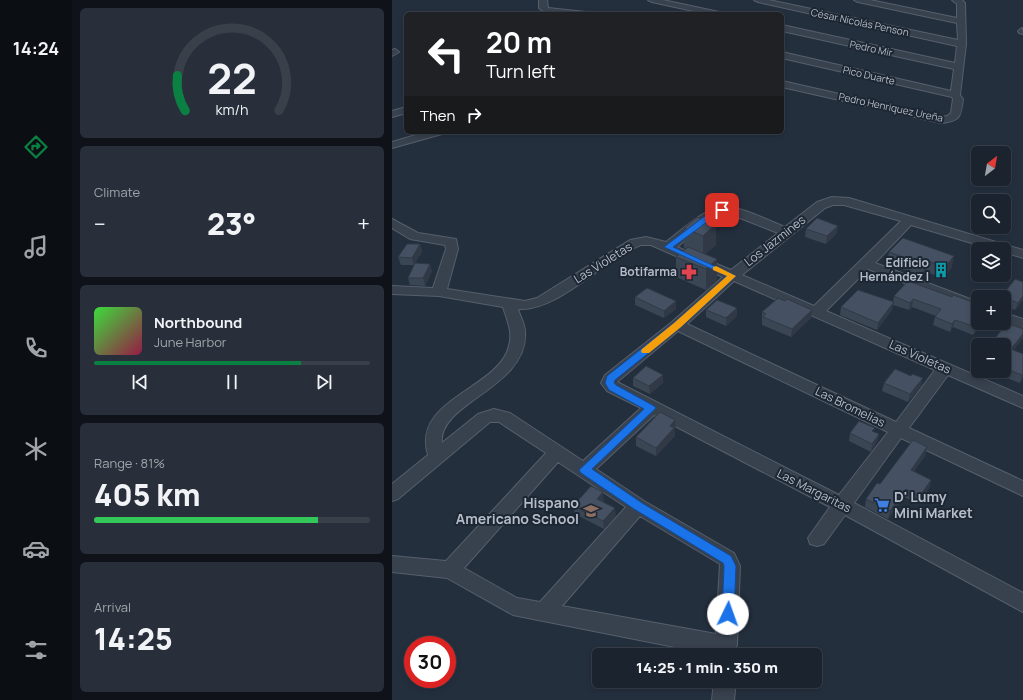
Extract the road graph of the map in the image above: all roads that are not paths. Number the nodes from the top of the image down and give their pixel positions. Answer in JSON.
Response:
{"nodes":[{"id":1,"x":542,"y":0,"type":"edge"},
{"id":2,"x":652,"y":0,"type":"edge"},
{"id":3,"x":758,"y":0,"type":"edge"},
{"id":4,"x":858,"y":0,"type":"edge"},
{"id":5,"x":958,"y":1,"type":"edge"},
{"id":6,"x":804,"y":2,"type":"dead end"},
{"id":7,"x":790,"y":7,"type":"junction"},
{"id":8,"x":566,"y":12,"type":"edge"},
{"id":9,"x":709,"y":12,"type":"edge"},
{"id":10,"x":776,"y":12,"type":"dead end"},
{"id":11,"x":960,"y":21,"type":"junction"},
{"id":12,"x":784,"y":28,"type":"edge"},
{"id":13,"x":962,"y":44,"type":"junction"},
{"id":14,"x":784,"y":55,"type":"edge"},
{"id":15,"x":960,"y":67,"type":"junction"},
{"id":16,"x":784,"y":84,"type":"edge"},
{"id":17,"x":956,"y":95,"type":"junction"},
{"id":18,"x":404,"y":111,"type":"edge"},
{"id":19,"x":392,"y":114,"type":"edge"},
{"id":20,"x":431,"y":134,"type":"edge"},
{"id":21,"x":392,"y":145,"type":"edge"},
{"id":22,"x":908,"y":220,"type":"junction"},
{"id":23,"x":392,"y":223,"type":"edge"},
{"id":24,"x":786,"y":232,"type":"junction"},
{"id":25,"x":668,"y":247,"type":"junction"},
{"id":26,"x":1023,"y":254,"type":"edge"},
{"id":27,"x":866,"y":264,"type":"junction"},
{"id":28,"x":732,"y":276,"type":"junction"},
{"id":29,"x":392,"y":290,"type":"edge"},
{"id":30,"x":439,"y":292,"type":"junction"},
{"id":31,"x":509,"y":303,"type":"junction"},
{"id":32,"x":971,"y":304,"type":"edge"},
{"id":33,"x":816,"y":312,"type":"junction"},
{"id":34,"x":1011,"y":320,"type":"edge"},
{"id":35,"x":1023,"y":324,"type":"edge"},
{"id":36,"x":678,"y":325,"type":"junction"},
{"id":37,"x":945,"y":368,"type":"junction"},
{"id":38,"x":611,"y":379,"type":"joint"},
{"id":39,"x":1023,"y":402,"type":"edge"},
{"id":40,"x":651,"y":408,"type":"junction"},
{"id":41,"x":898,"y":430,"type":"junction"},
{"id":42,"x":556,"y":453,"type":"junction"},
{"id":43,"x":437,"y":457,"type":"junction"},
{"id":44,"x":584,"y":470,"type":"junction"},
{"id":45,"x":1023,"y":490,"type":"edge"},
{"id":46,"x":392,"y":494,"type":"edge"},
{"id":47,"x":842,"y":505,"type":"junction"},
{"id":48,"x":638,"y":506,"type":"junction"},
{"id":49,"x":817,"y":538,"type":"dead end"},
{"id":50,"x":392,"y":564,"type":"edge"},
{"id":51,"x":450,"y":570,"type":"junction"},
{"id":52,"x":1023,"y":603,"type":"edge"},
{"id":53,"x":544,"y":612,"type":"junction"},
{"id":54,"x":720,"y":648,"type":"edge"},
{"id":55,"x":726,"y":648,"type":"edge"},
{"id":56,"x":724,"y":688,"type":"edge"},
{"id":57,"x":724,"y":700,"type":"edge"}],
"edges":[{"from":1,"to":8,"type":"street"},
{"from":2,"to":9,"type":"street"},
{"from":3,"to":7,"type":"street","name":"César Nicolás Penson"},
{"from":4,"to":11,"type":"street"},
{"from":5,"to":11,"type":"street","name":"Pedro Henriquez Ureña"},
{"from":6,"to":7,"type":"street"},
{"from":7,"to":10,"type":"street"},
{"from":7,"to":13,"type":"street","name":"César Nicolás Penson"},
{"from":11,"to":13,"type":"street","name":"Pedro Henriquez Ureña"},
{"from":12,"to":15,"type":"street","name":"Pedro Mir"},
{"from":13,"to":15,"type":"street","name":"Pedro Henriquez Ureña"},
{"from":14,"to":17,"type":"street","name":"Pico Duarte"},
{"from":15,"to":17,"type":"street","name":"Pedro Henriquez Ureña"},
{"from":16,"to":17,"type":"street","name":"Pedro Henriquez Ureña"},
{"from":18,"to":19,"type":"street"},
{"from":20,"to":21,"type":"street"},
{"from":22,"to":24,"type":"street","name":"Los Jazmines"},
{"from":22,"to":26,"type":"street"},
{"from":22,"to":27,"type":"street"},
{"from":23,"to":30,"type":"street"},
{"from":24,"to":25,"type":"street"},
{"from":24,"to":28,"type":"street","name":"Los Jazmines"},
{"from":25,"to":28,"type":"street","name":"Las Violetas"},
{"from":25,"to":31,"type":"street","name":"Las Violetas"},
{"from":27,"to":32,"type":"street"},
{"from":27,"to":33,"type":"street"},
{"from":28,"to":33,"type":"street","name":"Las Violetas"},
{"from":28,"to":36,"type":"street","name":"Los Jazmines"},
{"from":29,"to":30,"type":"street","name":"Las Violetas"},
{"from":30,"to":31,"type":"street","name":"Las Violetas"},
{"from":31,"to":43,"type":"street"},
{"from":33,"to":37,"type":"street","name":"Las Violetas"},
{"from":34,"to":35,"type":"street"},
{"from":36,"to":38,"type":"street","name":"Los Jazmines"},
{"from":36,"to":41,"type":"street","name":"Las Bromelias"},
{"from":37,"to":39,"type":"street","name":"Las Violetas"},
{"from":37,"to":41,"type":"street"},
{"from":38,"to":40,"type":"street","name":"Las Margaritas"},
{"from":40,"to":44,"type":"street"},
{"from":40,"to":47,"type":"street","name":"Las Margaritas"},
{"from":41,"to":45,"type":"street","name":"Las Bromelias"},
{"from":41,"to":47,"type":"street"},
{"from":42,"to":43,"type":"street"},
{"from":42,"to":44,"type":"street"},
{"from":42,"to":51,"type":"street"},
{"from":43,"to":46,"type":"street"},
{"from":44,"to":48,"type":"street"},
{"from":47,"to":49,"type":"street"},
{"from":47,"to":52,"type":"street","name":"Las Margaritas"},
{"from":48,"to":53,"type":"street"},
{"from":48,"to":55,"type":"street"},
{"from":50,"to":51,"type":"street"},
{"from":51,"to":53,"type":"street"},
{"from":53,"to":54,"type":"street"},
{"from":56,"to":57,"type":"street"}]}
